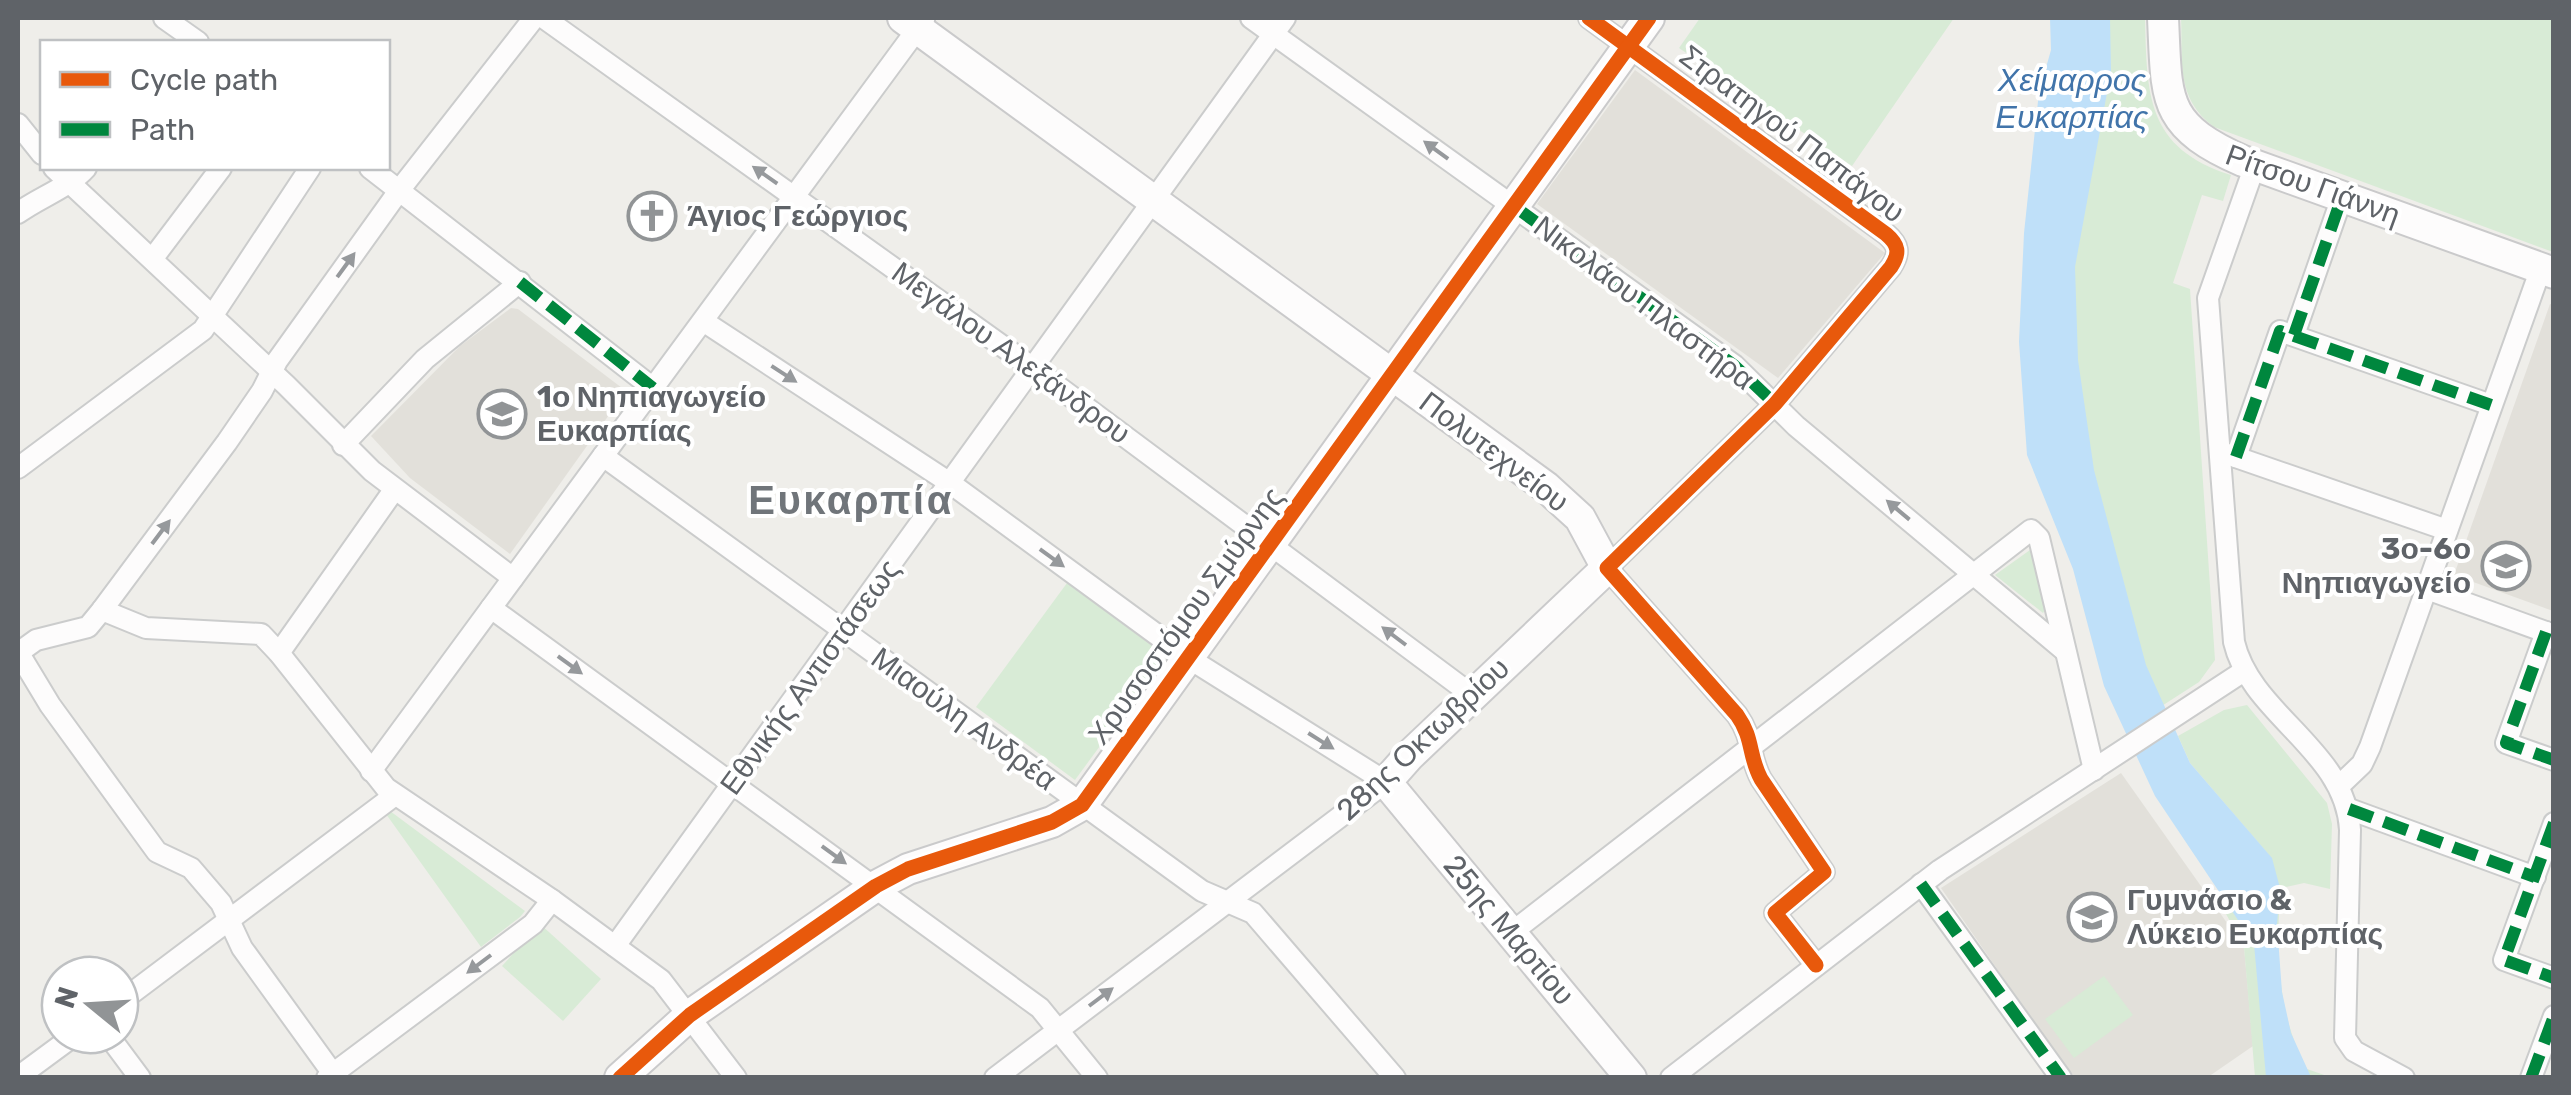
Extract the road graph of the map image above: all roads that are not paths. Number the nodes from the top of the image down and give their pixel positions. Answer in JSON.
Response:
{"nodes":[{"id":1,"x":164,"y":18,"type":"edge"},
{"id":2,"x":544,"y":18,"type":"edge"},
{"id":3,"x":1251,"y":18,"type":"edge"},
{"id":4,"x":1589,"y":18,"type":"edge"},
{"id":5,"x":1650,"y":18,"type":"edge"},
{"id":6,"x":2164,"y":18,"type":"edge"},
{"id":7,"x":916,"y":21,"type":"edge"},
{"id":8,"x":1279,"y":26,"type":"edge"},
{"id":9,"x":186,"y":33,"type":"edge"},
{"id":10,"x":1629,"y":46,"type":"junction"},
{"id":11,"x":18,"y":124,"type":"edge"},
{"id":12,"x":40,"y":152,"type":"edge"},
{"id":13,"x":2255,"y":165,"type":"junction"},
{"id":14,"x":56,"y":170,"type":"edge"},
{"id":15,"x":84,"y":170,"type":"edge"},
{"id":16,"x":219,"y":170,"type":"edge"},
{"id":17,"x":309,"y":170,"type":"edge"},
{"id":18,"x":373,"y":170,"type":"edge"},
{"id":19,"x":68,"y":184,"type":"junction"},
{"id":20,"x":401,"y":188,"type":"junction"},
{"id":21,"x":794,"y":196,"type":"junction"},
{"id":22,"x":2342,"y":197,"type":"junction"},
{"id":23,"x":1153,"y":201,"type":"junction"},
{"id":24,"x":1515,"y":207,"type":"junction"},
{"id":25,"x":18,"y":213,"type":"edge"},
{"id":26,"x":153,"y":258,"type":"junction"},
{"id":27,"x":2547,"y":270,"type":"edge"},
{"id":28,"x":520,"y":282,"type":"junction"},
{"id":29,"x":214,"y":316,"type":"junction"},
{"id":30,"x":703,"y":321,"type":"junction"},
{"id":31,"x":2294,"y":335,"type":"junction"},
{"id":32,"x":1033,"y":368,"type":"junction"},
{"id":33,"x":271,"y":370,"type":"junction"},
{"id":34,"x":1392,"y":377,"type":"junction"},
{"id":35,"x":653,"y":388,"type":"junction"},
{"id":36,"x":1775,"y":404,"type":"junction"},
{"id":37,"x":2491,"y":405,"type":"junction"},
{"id":38,"x":344,"y":445,"type":"junction"},
{"id":39,"x":2227,"y":454,"type":"junction"},
{"id":40,"x":603,"y":456,"type":"junction"},
{"id":41,"x":20,"y":462,"type":"edge"},
{"id":42,"x":950,"y":483,"type":"junction"},
{"id":43,"x":394,"y":490,"type":"junction"},
{"id":44,"x":2447,"y":530,"type":"junction"},
{"id":45,"x":1272,"y":545,"type":"junction"},
{"id":46,"x":1606,"y":568,"type":"junction"},
{"id":47,"x":1973,"y":572,"type":"junction"},
{"id":48,"x":513,"y":578,"type":"junction"},
{"id":49,"x":2426,"y":589,"type":"junction"},
{"id":50,"x":492,"y":608,"type":"junction"},
{"id":51,"x":102,"y":610,"type":"junction"},
{"id":52,"x":843,"y":631,"type":"junction"},
{"id":53,"x":2550,"y":633,"type":"edge"},
{"id":54,"x":2064,"y":650,"type":"junction"},
{"id":55,"x":18,"y":652,"type":"edge"},
{"id":56,"x":280,"y":653,"type":"junction"},
{"id":57,"x":1190,"y":660,"type":"junction"},
{"id":58,"x":2244,"y":671,"type":"junction"},
{"id":59,"x":1472,"y":694,"type":"junction"},
{"id":60,"x":1752,"y":749,"type":"junction"},
{"id":61,"x":2554,"y":760,"type":"edge"},
{"id":62,"x":2094,"y":770,"type":"junction"},
{"id":63,"x":371,"y":771,"type":"junction"},
{"id":64,"x":733,"y":782,"type":"junction"},
{"id":65,"x":1386,"y":782,"type":"junction"},
{"id":66,"x":2340,"y":786,"type":"junction"},
{"id":67,"x":395,"y":795,"type":"junction"},
{"id":68,"x":1082,"y":805,"type":"junction"},
{"id":69,"x":2349,"y":809,"type":"junction"},
{"id":70,"x":2554,"y":823,"type":"edge"},
{"id":71,"x":2534,"y":877,"type":"junction"},
{"id":72,"x":1921,"y":884,"type":"junction"},
{"id":73,"x":876,"y":886,"type":"junction"},
{"id":74,"x":552,"y":900,"type":"junction"},
{"id":75,"x":1228,"y":902,"type":"junction"},
{"id":76,"x":230,"y":921,"type":"junction"},
{"id":77,"x":1512,"y":933,"type":"junction"},
{"id":78,"x":615,"y":946,"type":"junction"},
{"id":79,"x":1816,"y":964,"type":"junction"},
{"id":80,"x":2554,"y":978,"type":"edge"},
{"id":81,"x":140,"y":987,"type":"edge"},
{"id":82,"x":690,"y":1015,"type":"junction"},
{"id":83,"x":2554,"y":1016,"type":"edge"},
{"id":84,"x":1058,"y":1029,"type":"junction"},
{"id":85,"x":47,"y":1055,"type":"edge"},
{"id":86,"x":123,"y":1055,"type":"edge"},
{"id":87,"x":1386,"y":1075,"type":"edge"},
{"id":88,"x":332,"y":1076,"type":"edge"},
{"id":89,"x":18,"y":1077,"type":"edge"},
{"id":90,"x":140,"y":1078,"type":"edge"},
{"id":91,"x":620,"y":1078,"type":"edge"},
{"id":92,"x":736,"y":1078,"type":"edge"},
{"id":93,"x":995,"y":1078,"type":"edge"},
{"id":94,"x":1097,"y":1078,"type":"edge"},
{"id":95,"x":1631,"y":1078,"type":"edge"},
{"id":96,"x":1671,"y":1078,"type":"edge"},
{"id":97,"x":2061,"y":1078,"type":"edge"},
{"id":98,"x":2404,"y":1078,"type":"edge"},
{"id":99,"x":2532,"y":1078,"type":"edge"}],
"edges":[{"from":1,"to":9,"type":"street"},
{"from":2,"to":20,"type":"street"},
{"from":21,"to":2,"type":"street","name":"Μεγάλου Αλεξάνδρου","one_way":true},
{"from":3,"to":8,"type":"street","name":"Νικολάου Πλαστήρα"},
{"from":4,"to":10,"type":"street","name":"Στρατηγού Παπάγου"},
{"from":5,"to":10,"type":"street","name":"Χρυσοστόμου Σμύρνης"},
{"from":6,"to":13,"type":"street","name":"Ρίτσου Γιάννη"},
{"from":7,"to":21,"type":"street"},
{"from":7,"to":23,"type":"street","name":"Πολυτεχνείου"},
{"from":8,"to":23,"type":"street","name":"Εθνικής Αντιστάσεως"},
{"from":24,"to":8,"type":"street","name":"Νικολάου Πλαστήρα","one_way":true},
{"from":10,"to":24,"type":"street","name":"Χρυσοστόμου Σμύρνης"},
{"from":10,"to":36,"type":"street","name":"Στρατηγού Παπάγου"},
{"from":11,"to":12,"type":"street"},
{"from":13,"to":22,"type":"street","name":"Ρίτσου Γιάννη"},
{"from":13,"to":39,"type":"street"},
{"from":14,"to":19,"type":"street"},
{"from":15,"to":19,"type":"street"},
{"from":16,"to":26,"type":"street"},
{"from":17,"to":29,"type":"street"},
{"from":18,"to":20,"type":"street"},
{"from":19,"to":25,"type":"street"},
{"from":19,"to":26,"type":"street"},
{"from":20,"to":28,"type":"street"},
{"from":33,"to":20,"type":"street","one_way":true},
{"from":21,"to":30,"type":"street"},
{"from":21,"to":32,"type":"street","name":"Μεγάλου Αλεξάνδρου"},
{"from":22,"to":27,"type":"street","name":"Ρίτσου Γιάννη"},
{"from":22,"to":31,"type":"street"},
{"from":23,"to":32,"type":"street","name":"Εθνικής Αντιστάσεως"},
{"from":23,"to":34,"type":"street","name":"Πολυτεχνείου"},
{"from":24,"to":34,"type":"street","name":"Χρυσοστόμου Σμύρνης"},
{"from":24,"to":36,"type":"street","name":"Νικολάου Πλαστήρα"},
{"from":26,"to":29,"type":"street"},
{"from":27,"to":37,"type":"street"},
{"from":28,"to":35,"type":"street"},
{"from":28,"to":38,"type":"street"},
{"from":29,"to":33,"type":"street"},
{"from":29,"to":41,"type":"street"},
{"from":30,"to":35,"type":"street"},
{"from":30,"to":42,"type":"street","one_way":true},
{"from":31,"to":37,"type":"street"},
{"from":31,"to":39,"type":"street"},
{"from":32,"to":42,"type":"street","name":"Εθνικής Αντιστάσεως"},
{"from":32,"to":45,"type":"street","name":"Μεγάλου Αλεξάνδρου"},
{"from":33,"to":38,"type":"street"},
{"from":51,"to":33,"type":"street","one_way":true},
{"from":34,"to":45,"type":"street","name":"Χρυσοστόμου Σμύρνης"},
{"from":34,"to":46,"type":"street","name":"Πολυτεχνείου"},
{"from":35,"to":40,"type":"street"},
{"from":36,"to":46,"type":"street","name":"28ης Οκτωβρίου"},
{"from":47,"to":36,"type":"street","name":"Νικολάου Πλαστήρα","one_way":true},
{"from":37,"to":44,"type":"street"},
{"from":38,"to":43,"type":"street"},
{"from":39,"to":44,"type":"street"},
{"from":39,"to":58,"type":"street"},
{"from":40,"to":48,"type":"street"},
{"from":40,"to":52,"type":"street","name":"Μιαούλη Ανδρέα"},
{"from":42,"to":52,"type":"street","name":"Εθνικής Αντιστάσεως"},
{"from":42,"to":57,"type":"street","one_way":true},
{"from":43,"to":48,"type":"street"},
{"from":43,"to":56,"type":"street"},
{"from":44,"to":49,"type":"street"},
{"from":45,"to":57,"type":"street","name":"Χρυσοστόμου Σμύρνης"},
{"from":59,"to":45,"type":"street","name":"Μεγάλου Αλεξάνδρου","one_way":true},
{"from":46,"to":59,"type":"street","name":"28ης Οκτωβρίου"},
{"from":46,"to":60,"type":"street","name":"Πολυτεχνείου"},
{"from":47,"to":54,"type":"street","name":"Νικολάου Πλαστήρα"},
{"from":47,"to":54,"type":"street"},
{"from":47,"to":60,"type":"street"},
{"from":48,"to":50,"type":"street"},
{"from":49,"to":53,"type":"street"},
{"from":49,"to":66,"type":"street"},
{"from":50,"to":63,"type":"street"},
{"from":50,"to":64,"type":"street","one_way":true},
{"from":51,"to":55,"type":"street"},
{"from":51,"to":56,"type":"street"},
{"from":52,"to":64,"type":"street","name":"Εθνικής Αντιστάσεως"},
{"from":52,"to":68,"type":"street","name":"Μιαούλη Ανδρέα"},
{"from":53,"to":61,"type":"street"},
{"from":54,"to":62,"type":"street"},
{"from":55,"to":76,"type":"street"},
{"from":56,"to":63,"type":"street"},
{"from":57,"to":65,"type":"street","one_way":true},
{"from":57,"to":68,"type":"street","name":"Χρυσοστόμου Σμύρνης"},
{"from":58,"to":62,"type":"street"},
{"from":58,"to":66,"type":"street"},
{"from":59,"to":65,"type":"street","name":"28ης Οκτωβρίου"},
{"from":60,"to":77,"type":"street"},
{"from":60,"to":79,"type":"street","name":"Πολυτεχνείου"},
{"from":62,"to":72,"type":"street"},
{"from":63,"to":67,"type":"street"},
{"from":64,"to":73,"type":"street","one_way":true},
{"from":64,"to":78,"type":"street","name":"Εθνικής Αντιστάσεως"},
{"from":65,"to":75,"type":"street","name":"28ης Οκτωβρίου"},
{"from":65,"to":77,"type":"street","name":"25ης Μαρτίου"},
{"from":66,"to":69,"type":"street"},
{"from":67,"to":74,"type":"street"},
{"from":67,"to":76,"type":"street"},
{"from":68,"to":73,"type":"street","name":"Χρυσοστόμου Σμύρνης"},
{"from":68,"to":75,"type":"street","name":"Μιαούλη Ανδρέα"},
{"from":69,"to":71,"type":"street"},
{"from":69,"to":98,"type":"street"},
{"from":70,"to":71,"type":"street"},
{"from":71,"to":80,"type":"street"},
{"from":72,"to":79,"type":"street"},
{"from":72,"to":97,"type":"street"},
{"from":73,"to":82,"type":"street","name":"Χρυσοστόμου Σμύρνης"},
{"from":73,"to":84,"type":"street"},
{"from":74,"to":78,"type":"street"},
{"from":74,"to":88,"type":"street","one_way":true},
{"from":84,"to":75,"type":"street","name":"28ης Οκτωβρίου","one_way":true},
{"from":75,"to":87,"type":"street","name":"Μιαούλη Ανδρέα"},
{"from":76,"to":81,"type":"street"},
{"from":76,"to":88,"type":"street"},
{"from":77,"to":95,"type":"street","name":"25ης Μαρτίου"},
{"from":78,"to":82,"type":"street"},
{"from":79,"to":96,"type":"street"},
{"from":82,"to":91,"type":"street","name":"Χρυσοστόμου Σμύρνης"},
{"from":82,"to":92,"type":"street"},
{"from":83,"to":99,"type":"street"},
{"from":84,"to":93,"type":"street","name":"28ης Οκτωβρίου"},
{"from":84,"to":94,"type":"street"},
{"from":85,"to":89,"type":"street"},
{"from":86,"to":90,"type":"street"}]}
